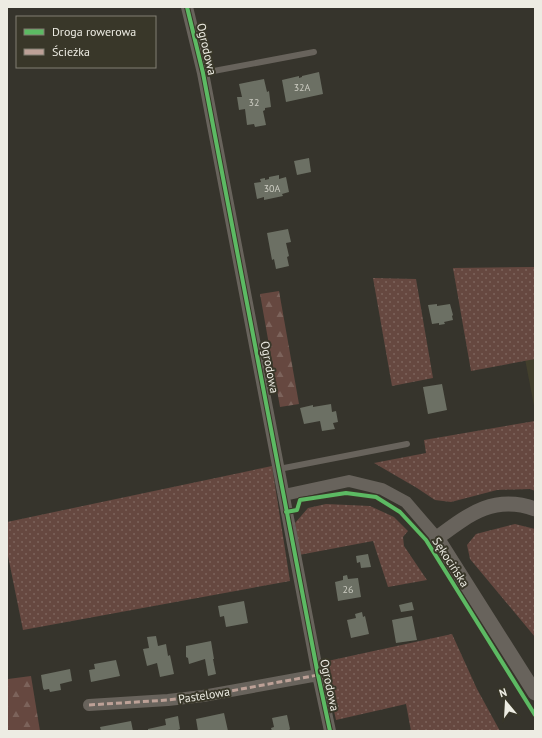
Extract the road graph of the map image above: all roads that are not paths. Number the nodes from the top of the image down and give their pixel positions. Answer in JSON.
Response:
{"nodes":[{"id":1,"x":188,"y":7,"type":"edge"},
{"id":2,"x":314,"y":52,"type":"dead end"},
{"id":3,"x":203,"y":73,"type":"junction"},
{"id":4,"x":407,"y":444,"type":"dead end"},
{"id":5,"x":279,"y":469,"type":"junction"},
{"id":6,"x":284,"y":495,"type":"junction"},
{"id":7,"x":535,"y":509,"type":"edge"},
{"id":8,"x":437,"y":538,"type":"junction"},
{"id":9,"x":318,"y":675,"type":"junction"},
{"id":10,"x":535,"y":693,"type":"edge"},
{"id":11,"x":89,"y":705,"type":"dead end"},
{"id":12,"x":330,"y":731,"type":"edge"}],
"edges":[{"from":1,"to":3,"type":"street","name":"Ogrodowa"},
{"from":2,"to":3,"type":"lane"},
{"from":3,"to":5,"type":"street","name":"Ogrodowa"},
{"from":4,"to":5,"type":"lane"},
{"from":5,"to":6,"type":"street","name":"Ogrodowa"},
{"from":6,"to":8,"type":"street","name":"Sękocińska"},
{"from":6,"to":9,"type":"street","name":"Ogrodowa"},
{"from":7,"to":8,"type":"street"},
{"from":8,"to":10,"type":"street","name":"Sękocińska"},
{"from":9,"to":11,"type":"street","name":"Pastelowa"},
{"from":9,"to":12,"type":"street","name":"Ogrodowa"}]}
